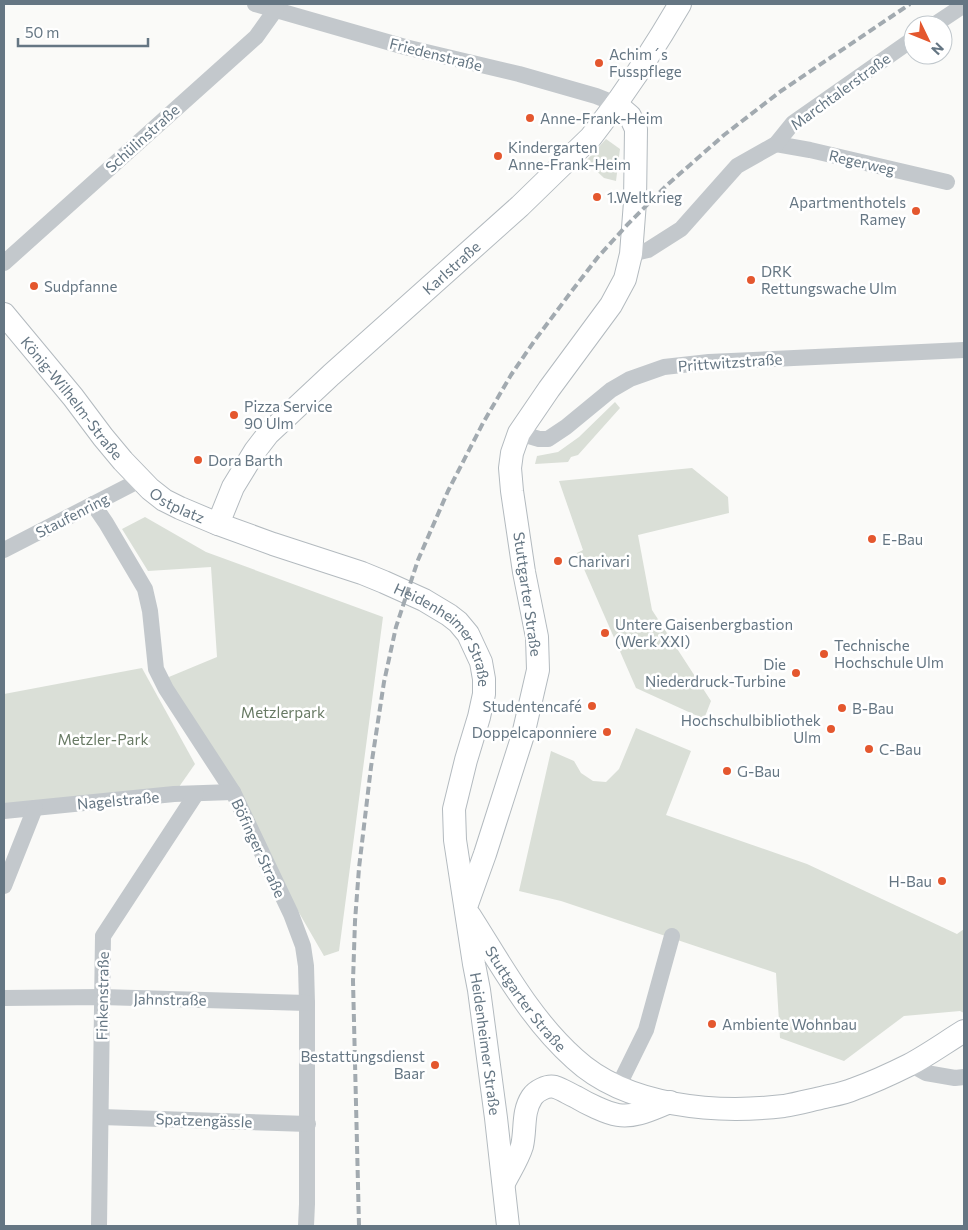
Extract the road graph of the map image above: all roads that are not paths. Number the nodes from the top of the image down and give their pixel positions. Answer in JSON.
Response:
{"nodes":[{"id":1,"x":255,"y":4,"type":"edge"},
{"id":2,"x":680,"y":4,"type":"edge"},
{"id":3,"x":964,"y":5,"type":"edge"},
{"id":4,"x":276,"y":9,"type":"junction"},
{"id":5,"x":949,"y":15,"type":"edge"},
{"id":6,"x":903,"y":46,"type":"edge"},
{"id":7,"x":616,"y":104,"type":"junction"},
{"id":8,"x":776,"y":144,"type":"junction"},
{"id":9,"x":947,"y":182,"type":"dead end"},
{"id":10,"x":631,"y":254,"type":"junction"},
{"id":11,"x":4,"y":263,"type":"edge"},
{"id":12,"x":4,"y":314,"type":"edge"},
{"id":13,"x":964,"y":350,"type":"edge"},
{"id":14,"x":519,"y":433,"type":"junction"},
{"id":15,"x":140,"y":480,"type":"junction"},
{"id":16,"x":93,"y":504,"type":"junction"},
{"id":17,"x":218,"y":524,"type":"junction"},
{"id":18,"x":4,"y":550,"type":"edge"},
{"id":19,"x":233,"y":792,"type":"junction"},
{"id":20,"x":196,"y":794,"type":"junction"},
{"id":21,"x":34,"y":808,"type":"junction"},
{"id":22,"x":4,"y":811,"type":"edge"},
{"id":23,"x":4,"y":886,"type":"edge"},
{"id":24,"x":465,"y":908,"type":"junction"},
{"id":25,"x":672,"y":936,"type":"dead end"},
{"id":26,"x":102,"y":997,"type":"junction"},
{"id":27,"x":4,"y":998,"type":"edge"},
{"id":28,"x":307,"y":1003,"type":"junction"},
{"id":29,"x":964,"y":1031,"type":"edge"},
{"id":30,"x":910,"y":1064,"type":"junction"},
{"id":31,"x":964,"y":1077,"type":"edge"},
{"id":32,"x":618,"y":1087,"type":"junction"},
{"id":33,"x":670,"y":1102,"type":"junction"},
{"id":34,"x":101,"y":1117,"type":"junction"},
{"id":35,"x":308,"y":1124,"type":"junction"},
{"id":36,"x":504,"y":1183,"type":"junction"},
{"id":37,"x":99,"y":1226,"type":"edge"},
{"id":38,"x":306,"y":1226,"type":"edge"},
{"id":39,"x":508,"y":1226,"type":"edge"}],
"edges":[{"from":1,"to":4,"type":"street","name":"Friedenstraße"},
{"from":2,"to":7,"type":"main road","name":"Karlstraße"},
{"from":3,"to":5,"type":"street"},
{"from":4,"to":7,"type":"street","name":"Friedenstraße"},
{"from":4,"to":11,"type":"street","name":"Schülinstraße"},
{"from":6,"to":8,"type":"street","name":"Marchtalerstraße"},
{"from":7,"to":10,"type":"main road","name":"Stuttgarter Straße"},
{"from":7,"to":17,"type":"main road","name":"Karlstraße"},
{"from":8,"to":9,"type":"street","name":"Regerweg"},
{"from":8,"to":10,"type":"street","name":"Marchtalerstraße"},
{"from":10,"to":14,"type":"main road","name":"Stuttgarter Straße"},
{"from":12,"to":15,"type":"main road","name":"König-Wilhelm-Straße"},
{"from":13,"to":14,"type":"street","name":"Prittwitzstraße"},
{"from":14,"to":24,"type":"main road","name":"Stuttgarter Straße"},
{"from":15,"to":16,"type":"street","name":"Staufenring"},
{"from":15,"to":17,"type":"main road","name":"Ostplatz"},
{"from":16,"to":18,"type":"street","name":"Staufenring"},
{"from":16,"to":19,"type":"street","name":"Böfinger Straße"},
{"from":17,"to":24,"type":"main road","name":"Heidenheimer Straße"},
{"from":19,"to":20,"type":"street","name":"Nagelstraße"},
{"from":19,"to":28,"type":"street","name":"Böfinger Straße"},
{"from":20,"to":21,"type":"street","name":"Nagelstraße"},
{"from":20,"to":26,"type":"street","name":"Finkenstraße"},
{"from":21,"to":22,"type":"street","name":"Nagelstraße"},
{"from":21,"to":23,"type":"street"},
{"from":24,"to":32,"type":"main road","name":"Stuttgarter Straße"},
{"from":24,"to":36,"type":"main road","name":"Heidenheimer Straße"},
{"from":25,"to":32,"type":"street"},
{"from":26,"to":27,"type":"street","name":"Jahnstraße"},
{"from":26,"to":28,"type":"street","name":"Jahnstraße"},
{"from":26,"to":34,"type":"street","name":"Finkenstraße"},
{"from":28,"to":35,"type":"street","name":"Böfinger Straße"},
{"from":29,"to":30,"type":"main road","name":"Stuttgarter Straße"},
{"from":30,"to":31,"type":"street"},
{"from":30,"to":33,"type":"main road","name":"Stuttgarter Straße"},
{"from":32,"to":33,"type":"main road","name":"Stuttgarter Straße"},
{"from":33,"to":36,"type":"main road"},
{"from":34,"to":35,"type":"street","name":"Spatzengässle"},
{"from":34,"to":37,"type":"street","name":"Finkenstraße"},
{"from":35,"to":38,"type":"street","name":"Böfinger Straße"},
{"from":36,"to":39,"type":"main road","name":"Heidenheimer Straße"}]}
